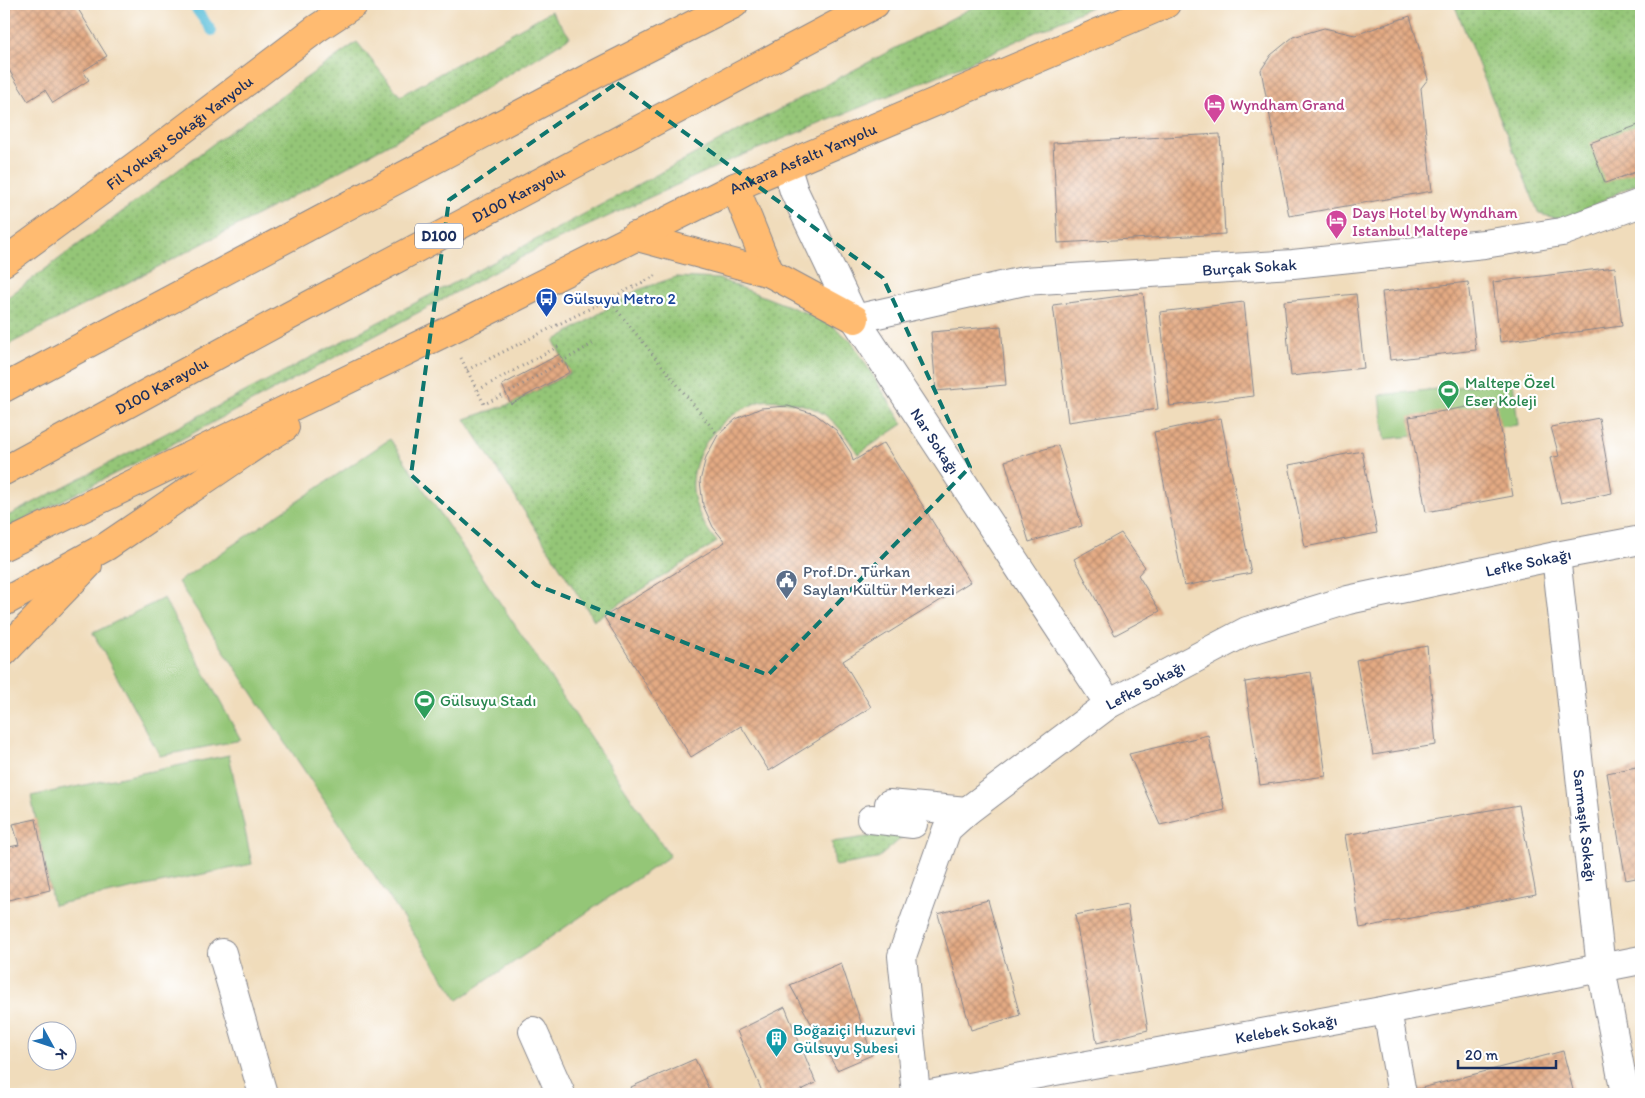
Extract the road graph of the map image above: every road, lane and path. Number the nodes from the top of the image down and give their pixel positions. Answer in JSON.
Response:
{"nodes":[{"id":1,"x":354,"y":4,"type":"edge"},
{"id":2,"x":600,"y":4,"type":"edge"},
{"id":3,"x":734,"y":4,"type":"edge"},
{"id":4,"x":875,"y":4,"type":"edge"},
{"id":5,"x":1166,"y":4,"type":"edge"},
{"id":6,"x":593,"y":8,"type":"dead end"},
{"id":7,"x":786,"y":165,"type":"junction"},
{"id":8,"x":735,"y":187,"type":"junction"},
{"id":9,"x":1641,"y":203,"type":"edge"},
{"id":10,"x":634,"y":236,"type":"junction"},
{"id":11,"x":4,"y":262,"type":"edge"},
{"id":12,"x":770,"y":273,"type":"junction"},
{"id":13,"x":658,"y":274,"type":"dead end"},
{"id":14,"x":608,"y":299,"type":"junction"},
{"id":15,"x":855,"y":319,"type":"junction"},
{"id":16,"x":448,"y":331,"type":"junction"},
{"id":17,"x":594,"y":343,"type":"dead end"},
{"id":18,"x":561,"y":345,"type":"dead end"},
{"id":19,"x":467,"y":370,"type":"junction"},
{"id":20,"x":4,"y":388,"type":"edge"},
{"id":21,"x":478,"y":390,"type":"junction"},
{"id":22,"x":718,"y":435,"type":"dead end"},
{"id":23,"x":4,"y":470,"type":"edge"},
{"id":24,"x":1641,"y":540,"type":"edge"},
{"id":25,"x":4,"y":546,"type":"edge"},
{"id":26,"x":107,"y":546,"type":"junction"},
{"id":27,"x":1556,"y":556,"type":"junction"},
{"id":28,"x":4,"y":602,"type":"edge"},
{"id":29,"x":4,"y":652,"type":"edge"},
{"id":30,"x":1109,"y":704,"type":"junction"},
{"id":31,"x":967,"y":811,"type":"junction"},
{"id":32,"x":947,"y":829,"type":"junction"},
{"id":33,"x":222,"y":953,"type":"dead end"},
{"id":34,"x":1641,"y":960,"type":"edge"},
{"id":35,"x":1601,"y":968,"type":"junction"},
{"id":36,"x":1387,"y":1010,"type":"junction"},
{"id":37,"x":532,"y":1031,"type":"dead end"},
{"id":38,"x":262,"y":1094,"type":"edge"},
{"id":39,"x":561,"y":1094,"type":"edge"},
{"id":40,"x":916,"y":1094,"type":"edge"},
{"id":41,"x":930,"y":1094,"type":"edge"},
{"id":42,"x":1402,"y":1094,"type":"edge"},
{"id":43,"x":1625,"y":1094,"type":"edge"}],
"edges":[{"from":1,"to":11,"type":"main road","name":"Fil Yokuşu Sokağı Yanyolu"},
{"from":2,"to":6,"type":"path"},
{"from":3,"to":20,"type":"main road"},
{"from":4,"to":23,"type":"main road","name":"D100 Karayolu","number":"D100"},
{"from":5,"to":7,"type":"main road","name":"Ankara Asfaltı Yanyolu"},
{"from":7,"to":8,"type":"main road","name":"Ankara Asfaltı Yanyolu"},
{"from":7,"to":15,"type":"street","name":"Nar Sokağı"},
{"from":8,"to":10,"type":"main road","name":"Ankara Asfaltı Yanyolu"},
{"from":8,"to":12,"type":"main road"},
{"from":9,"to":15,"type":"street","name":"Burçak Sokak"},
{"from":10,"to":12,"type":"main road"},
{"from":10,"to":16,"type":"main road","name":"Ankara Asfaltı Yanyolu"},
{"from":12,"to":15,"type":"main road"},
{"from":13,"to":14,"type":"path"},
{"from":14,"to":19,"type":"path"},
{"from":14,"to":22,"type":"path"},
{"from":15,"to":30,"type":"street","name":"Nar Sokağı"},
{"from":16,"to":19,"type":"path"},
{"from":16,"to":25,"type":"main road"},
{"from":16,"to":26,"type":"main road"},
{"from":17,"to":21,"type":"path"},
{"from":18,"to":21,"type":"path"},
{"from":19,"to":21,"type":"path"},
{"from":24,"to":27,"type":"street","name":"Lefke Sokağı"},
{"from":26,"to":28,"type":"main road"},
{"from":26,"to":29,"type":"main road"},
{"from":27,"to":30,"type":"street","name":"Lefke Sokağı"},
{"from":27,"to":35,"type":"street","name":"Sarmaşık Sokağı"},
{"from":30,"to":31,"type":"street","name":"Lefke Sokağı"},
{"from":31,"to":32,"type":"street","name":"Lefke Sokağı"},
{"from":31,"to":32,"type":"street"},
{"from":32,"to":40,"type":"street","name":"Lefke Sokağı"},
{"from":33,"to":38,"type":"street"},
{"from":34,"to":35,"type":"street","name":"Kelebek Sokağı"},
{"from":35,"to":36,"type":"street","name":"Kelebek Sokağı"},
{"from":35,"to":43,"type":"street","name":"Sarmaşık Sokağı"},
{"from":36,"to":41,"type":"street","name":"Kelebek Sokağı"},
{"from":36,"to":42,"type":"street"},
{"from":37,"to":39,"type":"street"}]}
